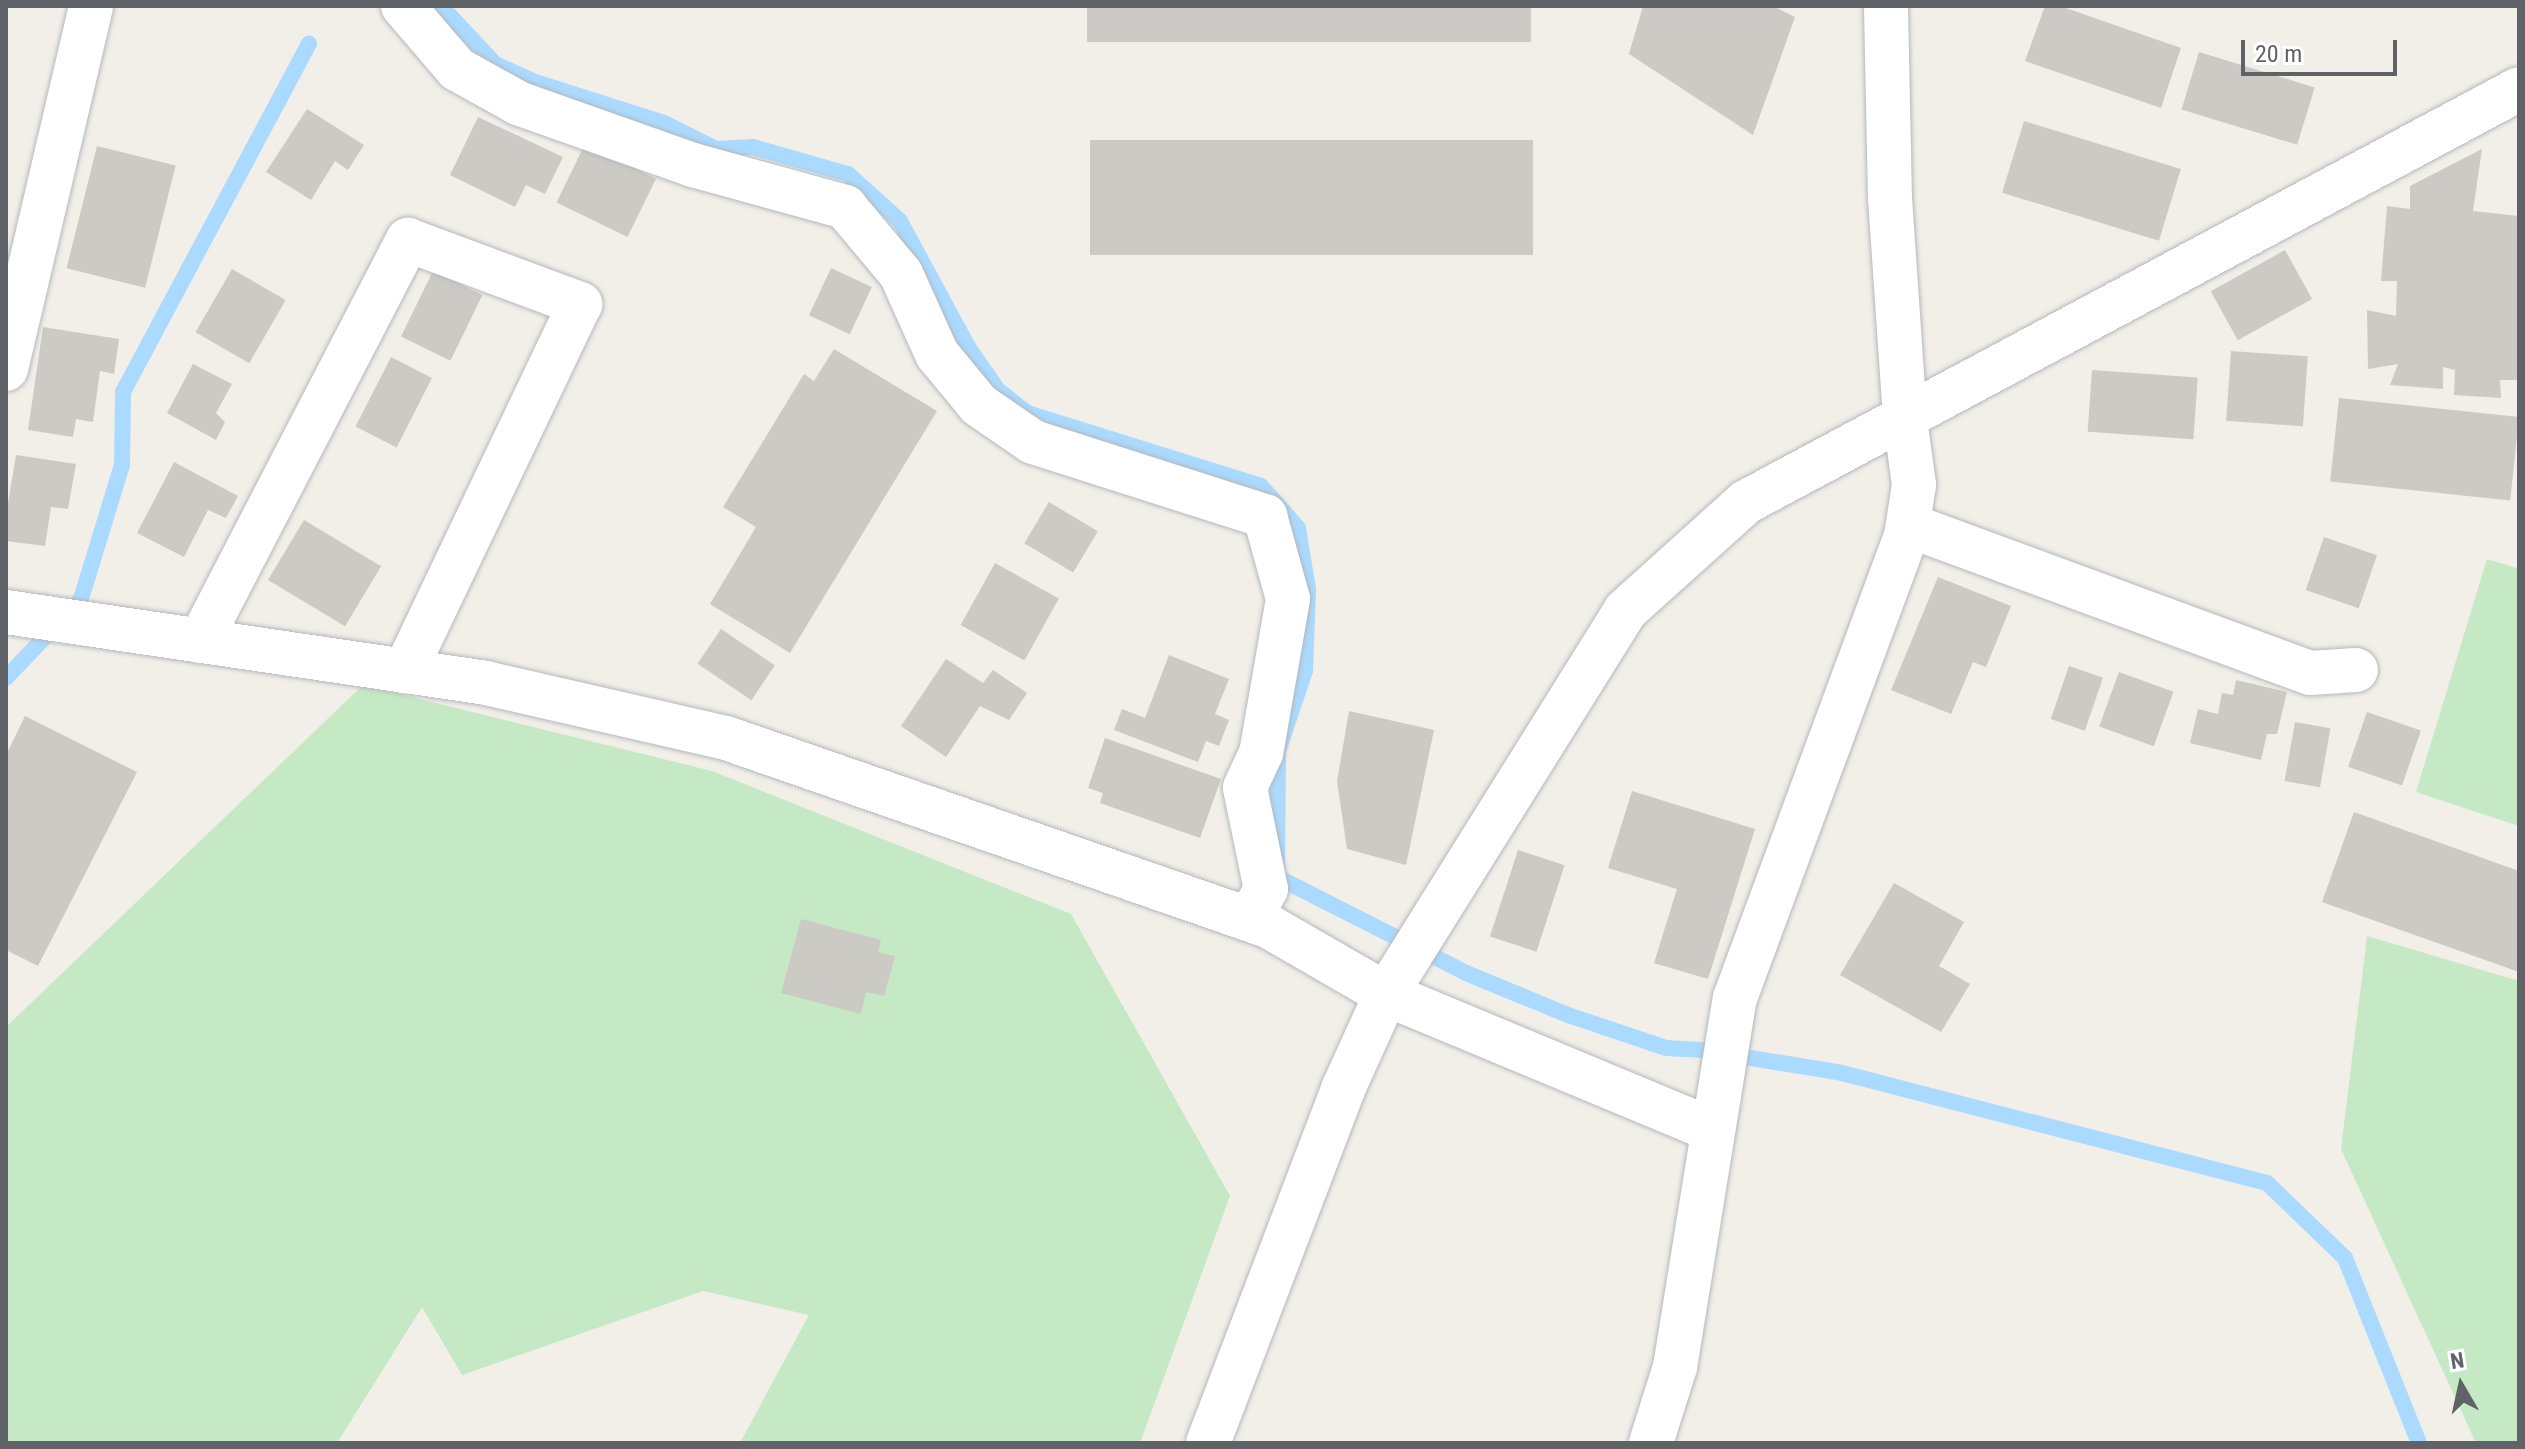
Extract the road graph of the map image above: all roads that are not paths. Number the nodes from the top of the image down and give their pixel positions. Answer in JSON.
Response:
{"nodes":[{"id":1,"x":91,"y":6,"type":"edge"},
{"id":2,"x":403,"y":6,"type":"edge"},
{"id":3,"x":1886,"y":6,"type":"edge"},
{"id":4,"x":2519,"y":89,"type":"edge"},
{"id":5,"x":6,"y":369,"type":"edge"},
{"id":6,"x":1905,"y":418,"type":"junction"},
{"id":7,"x":1908,"y":525,"type":"junction"},
{"id":8,"x":24,"y":615,"type":"edge"},
{"id":9,"x":200,"y":641,"type":"junction"},
{"id":10,"x":2356,"y":670,"type":"dead end"},
{"id":11,"x":405,"y":671,"type":"junction"},
{"id":12,"x":1249,"y":920,"type":"junction"},
{"id":13,"x":1392,"y":986,"type":"junction"},
{"id":14,"x":1717,"y":1109,"type":"junction"},
{"id":15,"x":1208,"y":1443,"type":"edge"},
{"id":16,"x":1651,"y":1443,"type":"edge"}],
"edges":[{"from":1,"to":5,"type":"street"},
{"from":2,"to":12,"type":"street"},
{"from":3,"to":6,"type":"street"},
{"from":4,"to":6,"type":"street"},
{"from":6,"to":7,"type":"street"},
{"from":6,"to":13,"type":"street"},
{"from":7,"to":10,"type":"street"},
{"from":7,"to":14,"type":"street"},
{"from":8,"to":9,"type":"street"},
{"from":9,"to":11,"type":"street"},
{"from":9,"to":11,"type":"street"},
{"from":11,"to":12,"type":"street"},
{"from":12,"to":13,"type":"street"},
{"from":13,"to":14,"type":"street"},
{"from":13,"to":15,"type":"street"},
{"from":14,"to":16,"type":"street"}]}
